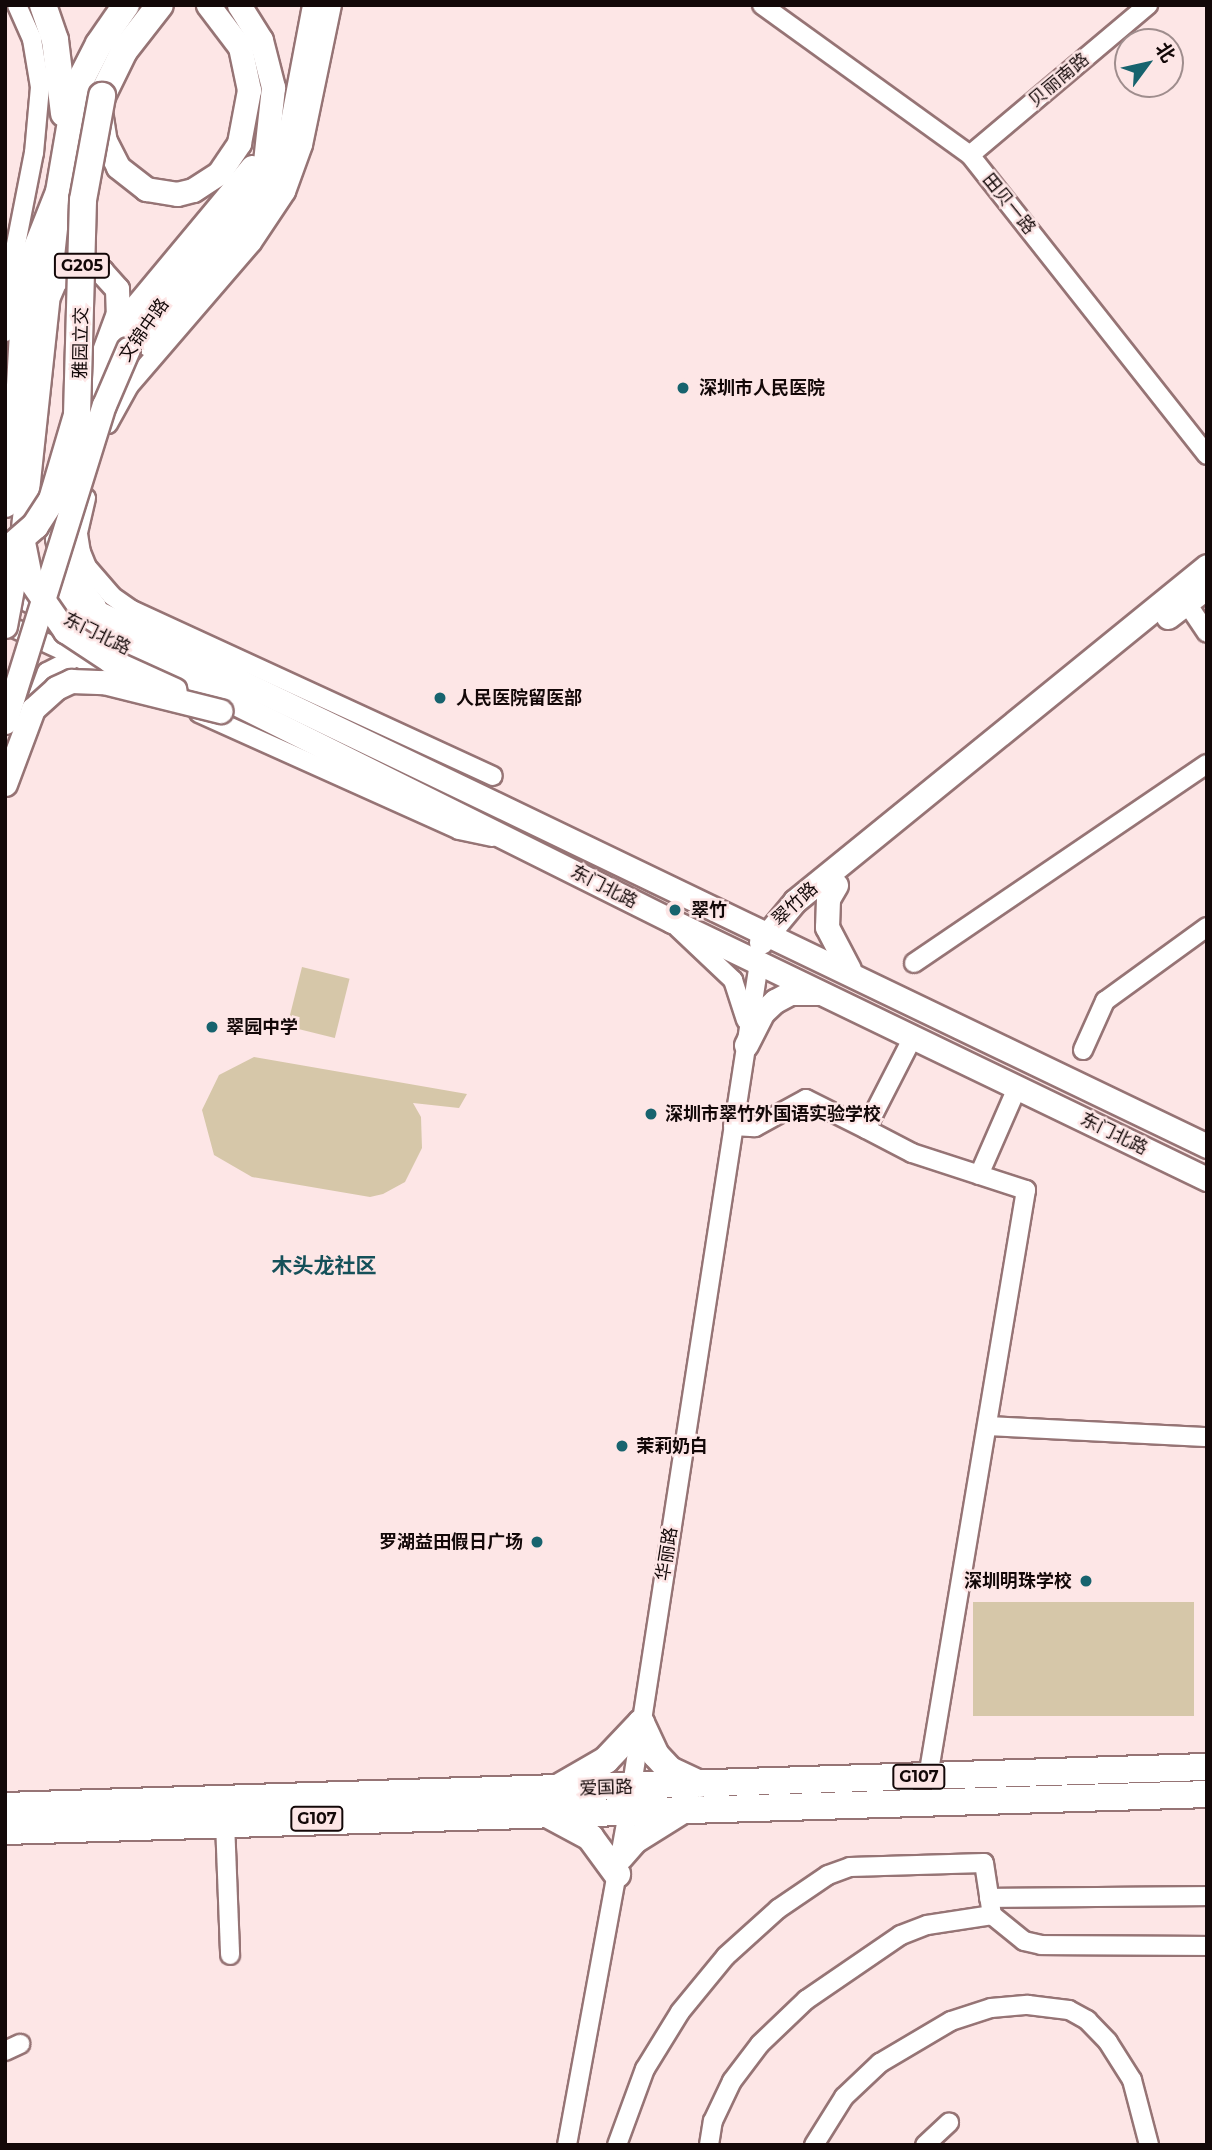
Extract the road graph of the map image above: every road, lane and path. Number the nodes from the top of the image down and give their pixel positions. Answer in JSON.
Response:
{"nodes":[{"id":1,"x":17,"y":5,"type":"edge"},
{"id":2,"x":43,"y":5,"type":"edge"},
{"id":3,"x":126,"y":5,"type":"edge"},
{"id":4,"x":160,"y":5,"type":"edge"},
{"id":5,"x":208,"y":5,"type":"edge"},
{"id":6,"x":239,"y":5,"type":"edge"},
{"id":7,"x":314,"y":5,"type":"edge"},
{"id":8,"x":332,"y":5,"type":"edge"},
{"id":9,"x":762,"y":5,"type":"edge"},
{"id":10,"x":1147,"y":5,"type":"edge"},
{"id":11,"x":102,"y":96,"type":"junction"},
{"id":12,"x":281,"y":131,"type":"junction"},
{"id":13,"x":66,"y":139,"type":"junction"},
{"id":14,"x":970,"y":155,"type":"junction"},
{"id":15,"x":59,"y":192,"type":"junction"},
{"id":16,"x":13,"y":211,"type":"edge"},
{"id":17,"x":49,"y":294,"type":"junction"},
{"id":18,"x":5,"y":332,"type":"edge"},
{"id":19,"x":105,"y":349,"type":"junction"},
{"id":20,"x":128,"y":349,"type":"junction"},
{"id":21,"x":77,"y":435,"type":"junction"},
{"id":22,"x":1207,"y":455,"type":"edge"},
{"id":23,"x":5,"y":504,"type":"edge"},
{"id":24,"x":14,"y":545,"type":"edge"},
{"id":25,"x":1207,"y":566,"type":"edge"},
{"id":26,"x":5,"y":569,"type":"edge"},
{"id":27,"x":1207,"y":587,"type":"edge"},
{"id":28,"x":5,"y":588,"type":"edge"},
{"id":29,"x":1186,"y":602,"type":"junction"},
{"id":30,"x":99,"y":612,"type":"junction"},
{"id":31,"x":5,"y":625,"type":"edge"},
{"id":32,"x":1207,"y":634,"type":"edge"},
{"id":33,"x":75,"y":657,"type":"junction"},
{"id":34,"x":214,"y":714,"type":"junction"},
{"id":35,"x":5,"y":722,"type":"edge"},
{"id":36,"x":351,"y":759,"type":"junction"},
{"id":37,"x":1207,"y":764,"type":"edge"},
{"id":38,"x":493,"y":776,"type":"dead end"},
{"id":39,"x":5,"y":784,"type":"edge"},
{"id":40,"x":5,"y":796,"type":"edge"},
{"id":41,"x":517,"y":843,"type":"junction"},
{"id":42,"x":836,"y":886,"type":"junction"},
{"id":43,"x":672,"y":921,"type":"junction"},
{"id":44,"x":1207,"y":927,"type":"edge"},
{"id":45,"x":770,"y":933,"type":"junction"},
{"id":46,"x":759,"y":963,"type":"junction"},
{"id":47,"x":914,"y":963,"type":"dead end"},
{"id":48,"x":854,"y":973,"type":"junction"},
{"id":49,"x":822,"y":994,"type":"junction"},
{"id":50,"x":913,"y":1037,"type":"junction"},
{"id":51,"x":747,"y":1038,"type":"junction"},
{"id":52,"x":1083,"y":1050,"type":"dead end"},
{"id":53,"x":1017,"y":1088,"type":"junction"},
{"id":54,"x":733,"y":1126,"type":"junction"},
{"id":55,"x":866,"y":1129,"type":"junction"},
{"id":56,"x":1207,"y":1146,"type":"edge"},
{"id":57,"x":979,"y":1175,"type":"junction"},
{"id":58,"x":1207,"y":1179,"type":"edge"},
{"id":59,"x":987,"y":1426,"type":"junction"},
{"id":60,"x":1207,"y":1437,"type":"edge"},
{"id":61,"x":640,"y":1723,"type":"junction"},
{"id":62,"x":1207,"y":1767,"type":"edge"},
{"id":63,"x":928,"y":1777,"type":"junction"},
{"id":64,"x":704,"y":1785,"type":"junction"},
{"id":65,"x":1207,"y":1794,"type":"edge"},
{"id":66,"x":629,"y":1799,"type":"junction"},
{"id":67,"x":548,"y":1801,"type":"junction"},
{"id":68,"x":5,"y":1806,"type":"edge"},
{"id":69,"x":684,"y":1809,"type":"junction"},
{"id":70,"x":225,"y":1822,"type":"junction"},
{"id":71,"x":5,"y":1831,"type":"edge"},
{"id":72,"x":619,"y":1865,"type":"junction"},
{"id":73,"x":1207,"y":1896,"type":"edge"},
{"id":74,"x":991,"y":1907,"type":"junction"},
{"id":75,"x":1207,"y":1945,"type":"edge"},
{"id":76,"x":230,"y":1955,"type":"dead end"},
{"id":77,"x":948,"y":2123,"type":"dead end"},
{"id":78,"x":568,"y":2145,"type":"edge"},
{"id":79,"x":617,"y":2145,"type":"edge"},
{"id":80,"x":709,"y":2145,"type":"edge"},
{"id":81,"x":814,"y":2145,"type":"edge"},
{"id":82,"x":925,"y":2145,"type":"edge"},
{"id":83,"x":1149,"y":2145,"type":"edge"}],
"edges":[{"from":1,"to":16,"type":"street"},
{"from":2,"to":13,"type":"highway"},
{"from":3,"to":13,"type":"highway","number":"G205"},
{"from":4,"to":11,"type":"highway","name":"雅园立交","number":"G205"},
{"from":5,"to":11,"type":"main road","bridge":true},
{"from":6,"to":12,"type":"main road"},
{"from":7,"to":12,"type":"main road","name":"文锦中路"},
{"from":8,"to":38,"type":"street"},
{"from":9,"to":14,"type":"street","name":"田贝一路"},
{"from":10,"to":14,"type":"street","name":"贝丽南路"},
{"from":11,"to":21,"type":"highway","name":"雅园立交","number":"G205","bridge":true},
{"from":12,"to":19,"type":"main road"},
{"from":12,"to":20,"type":"main road","name":"文锦中路"},
{"from":12,"to":21,"type":"main road"},
{"from":13,"to":15,"type":"highway","number":"G205"},
{"from":14,"to":22,"type":"street","name":"田贝一路"},
{"from":15,"to":17,"type":"main road"},
{"from":15,"to":23,"type":"highway","number":"G205"},
{"from":16,"to":18,"type":"street"},
{"from":17,"to":19,"type":"main road"},
{"from":17,"to":24,"type":"main road"},
{"from":19,"to":21,"type":"main road"},
{"from":20,"to":21,"type":"main road","bridge":true},
{"from":20,"to":35,"type":"main road","name":"文锦中路","bridge":true},
{"from":21,"to":24,"type":"highway","name":"雅园立交","number":"G205","bridge":true},
{"from":21,"to":30,"type":"main road"},
{"from":24,"to":31,"type":"main road","bridge":true},
{"from":24,"to":34,"type":"main road","bridge":true},
{"from":25,"to":45,"type":"main road","name":"翠竹路"},
{"from":26,"to":30,"type":"main road","name":"东门北路"},
{"from":27,"to":29,"type":"main road","name":"翠竹路"},
{"from":28,"to":36,"type":"main road","name":"东门北路"},
{"from":29,"to":32,"type":"street"},
{"from":29,"to":42,"type":"main road","name":"翠竹路"},
{"from":30,"to":45,"type":"main road","name":"东门北路"},
{"from":31,"to":33,"type":"street"},
{"from":33,"to":34,"type":"street"},
{"from":33,"to":40,"type":"street"},
{"from":34,"to":36,"type":"main road"},
{"from":34,"to":39,"type":"main road","bridge":true},
{"from":34,"to":41,"type":"street"},
{"from":36,"to":41,"type":"main road","name":"东门北路"},
{"from":37,"to":47,"type":"street"},
{"from":41,"to":43,"type":"main road","name":"东门北路"},
{"from":42,"to":45,"type":"main road","name":"翠竹路"},
{"from":42,"to":48,"type":"main road"},
{"from":43,"to":46,"type":"main road","name":"东门北路"},
{"from":43,"to":51,"type":"street"},
{"from":44,"to":52,"type":"street"},
{"from":45,"to":46,"type":"main road","name":"翠竹路"},
{"from":45,"to":48,"type":"main road","name":"东门北路"},
{"from":46,"to":49,"type":"main road","name":"东门北路"},
{"from":46,"to":51,"type":"street","name":"华丽路"},
{"from":48,"to":56,"type":"main road","name":"东门北路"},
{"from":49,"to":50,"type":"main road","name":"东门北路"},
{"from":49,"to":51,"type":"main road"},
{"from":50,"to":53,"type":"main road","name":"东门北路"},
{"from":50,"to":55,"type":"street"},
{"from":51,"to":54,"type":"street","name":"华丽路"},
{"from":53,"to":57,"type":"street"},
{"from":53,"to":58,"type":"main road","name":"东门北路"},
{"from":54,"to":55,"type":"street"},
{"from":54,"to":61,"type":"street","name":"华丽路"},
{"from":55,"to":57,"type":"street"},
{"from":57,"to":59,"type":"street"},
{"from":59,"to":60,"type":"street"},
{"from":59,"to":63,"type":"street"},
{"from":61,"to":64,"type":"highway"},
{"from":61,"to":66,"type":"street","name":"华丽路"},
{"from":61,"to":67,"type":"highway"},
{"from":62,"to":63,"type":"highway","name":"爱国路","number":"G107"},
{"from":63,"to":64,"type":"highway","name":"爱国路","number":"G107"},
{"from":64,"to":66,"type":"highway","name":"爱国路","number":"G107"},
{"from":65,"to":69,"type":"highway","name":"爱国路","number":"G107"},
{"from":66,"to":67,"type":"highway","name":"爱国路","number":"G107"},
{"from":66,"to":69,"type":"highway","name":"爱国路","number":"G107"},
{"from":66,"to":72,"type":"street","name":"华丽路"},
{"from":67,"to":68,"type":"highway","name":"爱国路","number":"G107"},
{"from":67,"to":70,"type":"highway","name":"爱国路","number":"G107"},
{"from":67,"to":72,"type":"highway"},
{"from":69,"to":72,"type":"highway"},
{"from":70,"to":71,"type":"highway","name":"爱国路","number":"G107"},
{"from":70,"to":76,"type":"street"},
{"from":72,"to":78,"type":"street","name":"华丽路"},
{"from":73,"to":74,"type":"street"},
{"from":74,"to":75,"type":"street"},
{"from":74,"to":79,"type":"street"},
{"from":74,"to":80,"type":"street"},
{"from":77,"to":82,"type":"street"},
{"from":81,"to":83,"type":"street"}]}
